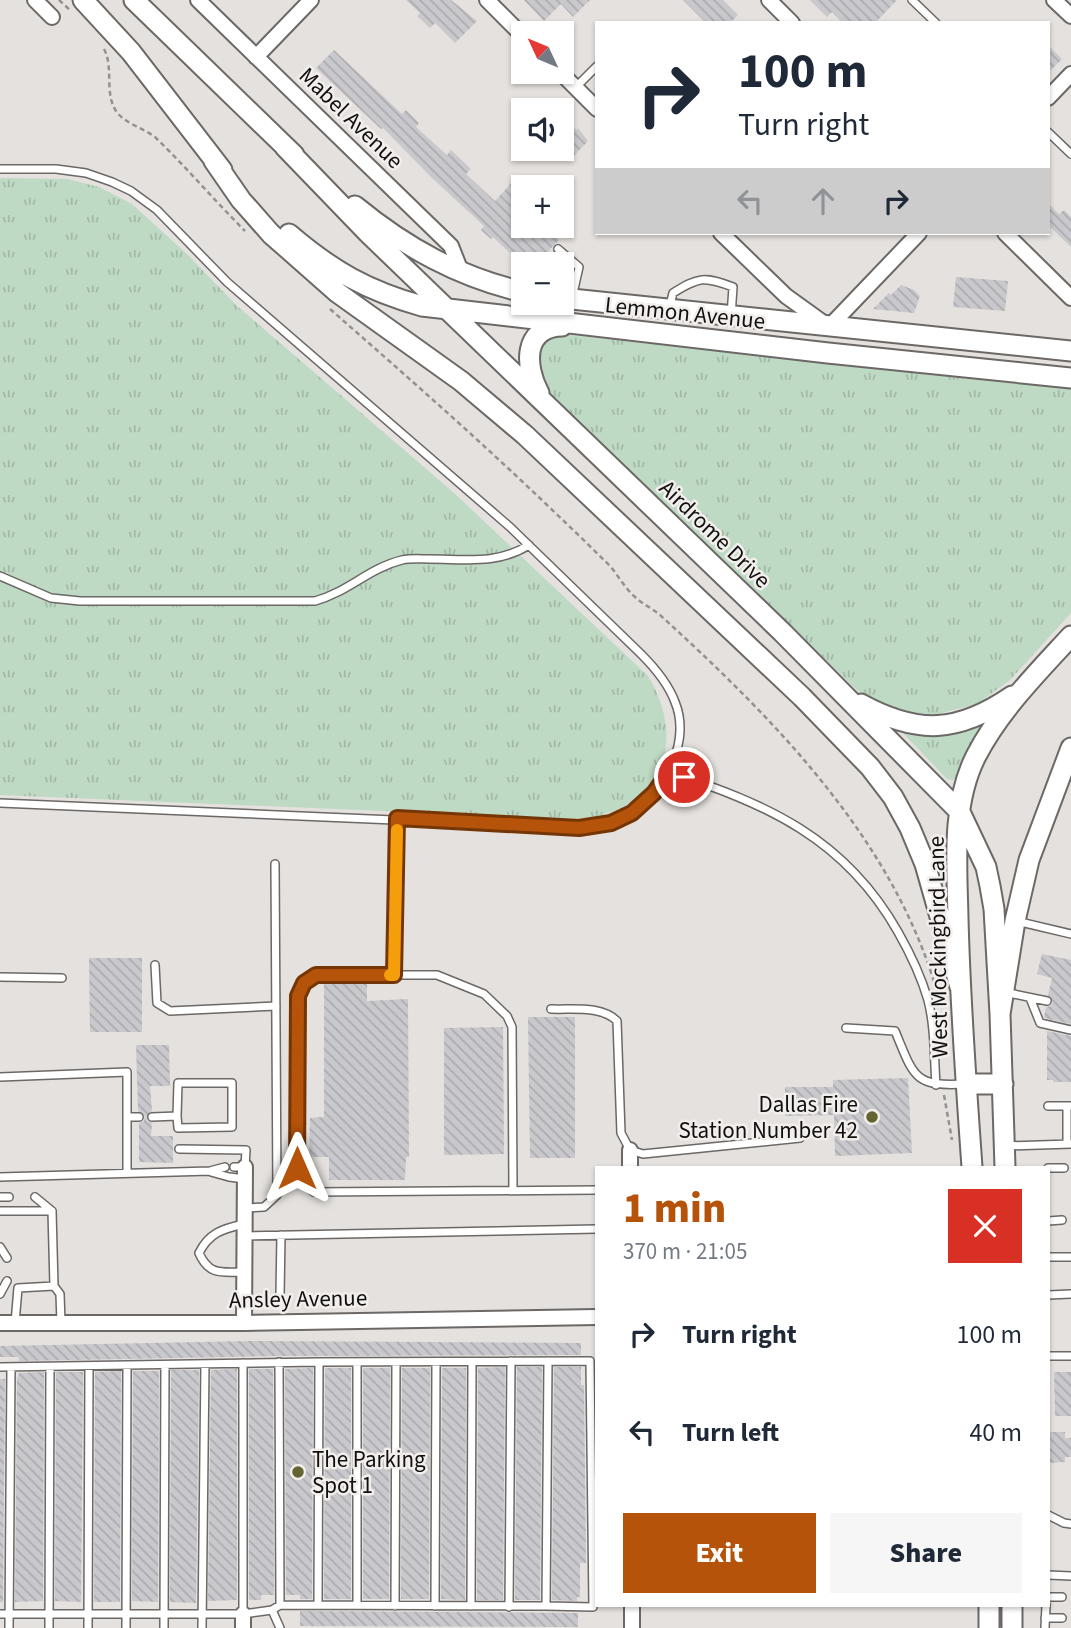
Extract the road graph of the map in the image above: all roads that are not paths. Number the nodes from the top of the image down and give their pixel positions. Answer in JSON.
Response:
{"nodes":[{"id":1,"x":35,"y":0,"type":"edge"},
{"id":2,"x":134,"y":0,"type":"edge"},
{"id":3,"x":198,"y":0,"type":"edge"},
{"id":4,"x":311,"y":0,"type":"edge"},
{"id":5,"x":769,"y":0,"type":"edge"},
{"id":6,"x":912,"y":0,"type":"edge"},
{"id":7,"x":1054,"y":0,"type":"edge"},
{"id":8,"x":491,"y":1,"type":"edge"},
{"id":9,"x":79,"y":8,"type":"edge"},
{"id":10,"x":1071,"y":16,"type":"edge"},
{"id":11,"x":52,"y":17,"type":"dead end"},
{"id":12,"x":790,"y":21,"type":"edge"},
{"id":13,"x":934,"y":21,"type":"edge"},
{"id":14,"x":511,"y":23,"type":"edge"},
{"id":15,"x":256,"y":57,"type":"junction"},
{"id":16,"x":595,"y":67,"type":"edge"},
{"id":17,"x":1071,"y":74,"type":"edge"},
{"id":18,"x":573,"y":84,"type":"edge"},
{"id":19,"x":576,"y":87,"type":"junction"},
{"id":20,"x":1050,"y":96,"type":"edge"},
{"id":21,"x":595,"y":107,"type":"edge"},
{"id":22,"x":1050,"y":134,"type":"edge"},
{"id":23,"x":285,"y":147,"type":"junction"},
{"id":24,"x":1071,"y":154,"type":"edge"},
{"id":25,"x":214,"y":162,"type":"junction"},
{"id":26,"x":0,"y":169,"type":"edge"},
{"id":27,"x":723,"y":235,"type":"edge"},
{"id":28,"x":917,"y":235,"type":"edge"},
{"id":29,"x":1007,"y":235,"type":"edge"},
{"id":30,"x":558,"y":249,"type":"dead end"},
{"id":31,"x":562,"y":252,"type":"edge"},
{"id":32,"x":574,"y":263,"type":"edge"},
{"id":33,"x":463,"y":274,"type":"junction"},
{"id":34,"x":574,"y":280,"type":"edge"},
{"id":35,"x":511,"y":288,"type":"edge"},
{"id":36,"x":1071,"y":298,"type":"edge"},
{"id":37,"x":574,"y":299,"type":"edge"},
{"id":38,"x":669,"y":309,"type":"junction"},
{"id":39,"x":448,"y":310,"type":"junction"},
{"id":40,"x":731,"y":316,"type":"junction"},
{"id":41,"x":580,"y":326,"type":"junction"},
{"id":42,"x":830,"y":327,"type":"junction"},
{"id":43,"x":1071,"y":351,"type":"edge"},
{"id":44,"x":828,"y":354,"type":"junction"},
{"id":45,"x":1071,"y":378,"type":"edge"},
{"id":46,"x":547,"y":406,"type":"junction"},
{"id":47,"x":529,"y":545,"type":"junction"},
{"id":48,"x":0,"y":576,"type":"edge"},
{"id":49,"x":1071,"y":636,"type":"edge"},
{"id":50,"x":1025,"y":687,"type":"junction"},
{"id":51,"x":846,"y":696,"type":"junction"},
{"id":52,"x":1071,"y":748,"type":"edge"},
{"id":53,"x":669,"y":772,"type":"junction"},
{"id":54,"x":0,"y":803,"type":"edge"},
{"id":55,"x":960,"y":812,"type":"junction"},
{"id":56,"x":397,"y":818,"type":"junction"},
{"id":57,"x":275,"y":864,"type":"dead end"},
{"id":58,"x":1015,"y":921,"type":"junction"},
{"id":59,"x":1071,"y":934,"type":"edge"},
{"id":60,"x":155,"y":965,"type":"dead end"},
{"id":61,"x":394,"y":975,"type":"junction"},
{"id":62,"x":0,"y":977,"type":"edge"},
{"id":63,"x":62,"y":978,"type":"dead end"},
{"id":64,"x":960,"y":987,"type":"junction"},
{"id":65,"x":1004,"y":992,"type":"junction"},
{"id":66,"x":1030,"y":998,"type":"junction"},
{"id":67,"x":1047,"y":1001,"type":"dead end"},
{"id":68,"x":276,"y":1006,"type":"junction"},
{"id":69,"x":551,"y":1009,"type":"dead end"},
{"id":70,"x":1000,"y":1014,"type":"junction"},
{"id":71,"x":846,"y":1028,"type":"dead end"},
{"id":72,"x":1071,"y":1030,"type":"edge"},
{"id":73,"x":0,"y":1077,"type":"edge"},
{"id":74,"x":966,"y":1084,"type":"junction"},
{"id":75,"x":1003,"y":1084,"type":"junction"},
{"id":76,"x":939,"y":1085,"type":"junction"},
{"id":77,"x":1048,"y":1106,"type":"dead end"},
{"id":78,"x":1069,"y":1106,"type":"edge"},
{"id":79,"x":177,"y":1116,"type":"junction"},
{"id":80,"x":127,"y":1117,"type":"junction"},
{"id":81,"x":139,"y":1117,"type":"dead end"},
{"id":82,"x":152,"y":1117,"type":"dead end"},
{"id":83,"x":800,"y":1138,"type":"dead end"},
{"id":84,"x":1069,"y":1144,"type":"edge"},
{"id":85,"x":1004,"y":1146,"type":"junction"},
{"id":86,"x":179,"y":1149,"type":"dead end"},
{"id":87,"x":630,"y":1150,"type":"junction"},
{"id":88,"x":630,"y":1166,"type":"edge"},
{"id":89,"x":972,"y":1166,"type":"edge"},
{"id":90,"x":1004,"y":1166,"type":"edge"},
{"id":91,"x":225,"y":1167,"type":"dead end"},
{"id":92,"x":1050,"y":1168,"type":"edge"},
{"id":93,"x":1064,"y":1168,"type":"dead end"},
{"id":94,"x":210,"y":1171,"type":"junction"},
{"id":95,"x":242,"y":1171,"type":"junction"},
{"id":96,"x":127,"y":1173,"type":"junction"},
{"id":97,"x":0,"y":1177,"type":"edge"},
{"id":98,"x":513,"y":1190,"type":"junction"},
{"id":99,"x":595,"y":1190,"type":"edge"},
{"id":100,"x":0,"y":1197,"type":"edge"},
{"id":101,"x":9,"y":1197,"type":"dead end"},
{"id":102,"x":35,"y":1197,"type":"dead end"},
{"id":103,"x":244,"y":1208,"type":"junction"},
{"id":104,"x":0,"y":1211,"type":"edge"},
{"id":105,"x":52,"y":1211,"type":"junction"},
{"id":106,"x":1062,"y":1220,"type":"dead end"},
{"id":107,"x":1050,"y":1221,"type":"edge"},
{"id":108,"x":595,"y":1229,"type":"edge"},
{"id":109,"x":244,"y":1230,"type":"junction"},
{"id":110,"x":281,"y":1236,"type":"junction"},
{"id":111,"x":0,"y":1247,"type":"edge"},
{"id":112,"x":1050,"y":1257,"type":"edge"},
{"id":113,"x":1071,"y":1257,"type":"edge"},
{"id":114,"x":7,"y":1258,"type":"dead end"},
{"id":115,"x":244,"y":1272,"type":"junction"},
{"id":116,"x":7,"y":1281,"type":"dead end"},
{"id":117,"x":54,"y":1286,"type":"junction"},
{"id":118,"x":0,"y":1294,"type":"edge"},
{"id":119,"x":1071,"y":1294,"type":"edge"},
{"id":120,"x":280,"y":1295,"type":"dead end"},
{"id":121,"x":1050,"y":1295,"type":"edge"},
{"id":122,"x":595,"y":1317,"type":"edge"},
{"id":123,"x":8,"y":1323,"type":"edge"},
{"id":124,"x":61,"y":1323,"type":"junction"},
{"id":125,"x":244,"y":1323,"type":"junction"},
{"id":126,"x":1050,"y":1356,"type":"edge"},
{"id":127,"x":1071,"y":1356,"type":"edge"},
{"id":128,"x":512,"y":1361,"type":"junction"},
{"id":129,"x":548,"y":1361,"type":"junction"},
{"id":130,"x":319,"y":1362,"type":"junction"},
{"id":131,"x":357,"y":1362,"type":"junction"},
{"id":132,"x":396,"y":1362,"type":"junction"},
{"id":133,"x":436,"y":1362,"type":"junction"},
{"id":134,"x":472,"y":1362,"type":"junction"},
{"id":135,"x":243,"y":1363,"type":"junction"},
{"id":136,"x":279,"y":1363,"type":"junction"},
{"id":137,"x":205,"y":1364,"type":"junction"},
{"id":138,"x":165,"y":1365,"type":"junction"},
{"id":139,"x":89,"y":1366,"type":"junction"},
{"id":140,"x":127,"y":1366,"type":"junction"},
{"id":141,"x":0,"y":1367,"type":"edge"},
{"id":142,"x":11,"y":1367,"type":"junction"},
{"id":143,"x":50,"y":1367,"type":"junction"},
{"id":144,"x":1050,"y":1517,"type":"edge"},
{"id":145,"x":1071,"y":1524,"type":"edge"},
{"id":146,"x":1050,"y":1575,"type":"edge"},
{"id":147,"x":1071,"y":1576,"type":"edge"},
{"id":148,"x":1050,"y":1597,"type":"edge"},
{"id":149,"x":1062,"y":1597,"type":"dead end"},
{"id":150,"x":281,"y":1605,"type":"junction"},
{"id":151,"x":318,"y":1605,"type":"junction"},
{"id":152,"x":356,"y":1605,"type":"junction"},
{"id":153,"x":395,"y":1606,"type":"junction"},
{"id":154,"x":435,"y":1606,"type":"junction"},
{"id":155,"x":471,"y":1606,"type":"junction"},
{"id":156,"x":546,"y":1606,"type":"junction"},
{"id":157,"x":509,"y":1607,"type":"junction"},
{"id":158,"x":632,"y":1607,"type":"edge"},
{"id":159,"x":989,"y":1607,"type":"edge"},
{"id":160,"x":1012,"y":1607,"type":"edge"},
{"id":161,"x":1046,"y":1607,"type":"edge"},
{"id":162,"x":272,"y":1610,"type":"junction"},
{"id":163,"x":0,"y":1614,"type":"edge"},
{"id":164,"x":9,"y":1614,"type":"junction"},
{"id":165,"x":49,"y":1614,"type":"junction"},
{"id":166,"x":88,"y":1614,"type":"junction"},
{"id":167,"x":126,"y":1614,"type":"junction"},
{"id":168,"x":164,"y":1614,"type":"junction"},
{"id":169,"x":202,"y":1614,"type":"junction"},
{"id":170,"x":1045,"y":1618,"type":"junction"},
{"id":171,"x":1062,"y":1618,"type":"dead end"},
{"id":172,"x":243,"y":1621,"type":"edge"},
{"id":173,"x":9,"y":1628,"type":"edge"},
{"id":174,"x":48,"y":1628,"type":"edge"},
{"id":175,"x":88,"y":1628,"type":"edge"},
{"id":176,"x":126,"y":1628,"type":"edge"},
{"id":177,"x":164,"y":1628,"type":"edge"},
{"id":178,"x":202,"y":1628,"type":"edge"},
{"id":179,"x":280,"y":1628,"type":"edge"},
{"id":180,"x":632,"y":1628,"type":"edge"},
{"id":181,"x":989,"y":1628,"type":"edge"},
{"id":182,"x":1012,"y":1628,"type":"edge"},
{"id":183,"x":1045,"y":1628,"type":"edge"}],
"edges":[{"from":1,"to":11,"type":"street"},
{"from":2,"to":23,"type":"main road"},
{"from":3,"to":15,"type":"street","name":"Mabel Avenue"},
{"from":4,"to":15,"type":"street"},
{"from":5,"to":12,"type":"street"},
{"from":6,"to":13,"type":"lane"},
{"from":7,"to":10,"type":"street"},
{"from":8,"to":14,"type":"street"},
{"from":9,"to":25,"type":"main road","name":"Lemmon Avenue"},
{"from":15,"to":33,"type":"street","name":"Mabel Avenue"},
{"from":16,"to":19,"type":"lane"},
{"from":17,"to":20,"type":"street"},
{"from":18,"to":19,"type":"street"},
{"from":19,"to":21,"type":"street"},
{"from":22,"to":24,"type":"lane"},
{"from":23,"to":33,"type":"main road"},
{"from":23,"to":39,"type":"main road","name":"Airdrome Drive"},
{"from":25,"to":39,"type":"main road","name":"Lemmon Avenue"},
{"from":25,"to":64,"type":"main road"},
{"from":26,"to":47,"type":"lane"},
{"from":27,"to":42,"type":"street"},
{"from":28,"to":42,"type":"street"},
{"from":29,"to":36,"type":"street"},
{"from":30,"to":31,"type":"lane"},
{"from":32,"to":34,"type":"lane"},
{"from":33,"to":35,"type":"main road"},
{"from":37,"to":38,"type":"main road","name":"Lemmon Avenue"},
{"from":38,"to":40,"type":"main road","name":"Lemmon Avenue"},
{"from":38,"to":40,"type":"lane"},
{"from":39,"to":41,"type":"main road","name":"Lemmon Avenue"},
{"from":39,"to":46,"type":"main road","name":"Airdrome Drive"},
{"from":40,"to":42,"type":"main road","name":"Lemmon Avenue"},
{"from":41,"to":44,"type":"main road","name":"Lemmon Avenue"},
{"from":41,"to":46,"type":"main road"},
{"from":42,"to":43,"type":"main road","name":"Lemmon Avenue"},
{"from":42,"to":44,"type":"main road"},
{"from":44,"to":45,"type":"main road","name":"Lemmon Avenue"},
{"from":46,"to":51,"type":"main road","name":"Airdrome Drive"},
{"from":47,"to":48,"type":"lane"},
{"from":47,"to":53,"type":"lane"},
{"from":49,"to":50,"type":"main road","name":"West Mockingbird Lane"},
{"from":50,"to":51,"type":"main road"},
{"from":50,"to":55,"type":"main road","name":"West Mockingbird Lane"},
{"from":51,"to":55,"type":"main road","name":"Airdrome Drive"},
{"from":52,"to":58,"type":"main road"},
{"from":53,"to":56,"type":"lane"},
{"from":53,"to":76,"type":"lane"},
{"from":54,"to":56,"type":"lane"},
{"from":55,"to":64,"type":"main road","name":"West Mockingbird Lane"},
{"from":55,"to":70,"type":"main road","name":"Airdrome Drive"},
{"from":56,"to":61,"type":"lane"},
{"from":57,"to":68,"type":"lane"},
{"from":58,"to":59,"type":"lane"},
{"from":58,"to":65,"type":"main road"},
{"from":60,"to":68,"type":"lane"},
{"from":61,"to":98,"type":"lane"},
{"from":61,"to":98,"type":"lane"},
{"from":62,"to":63,"type":"lane"},
{"from":64,"to":74,"type":"main road","name":"West Mockingbird Lane"},
{"from":65,"to":66,"type":"lane"},
{"from":65,"to":70,"type":"main road"},
{"from":66,"to":67,"type":"lane"},
{"from":66,"to":72,"type":"lane"},
{"from":68,"to":103,"type":"lane"},
{"from":69,"to":87,"type":"lane"},
{"from":70,"to":75,"type":"main road"},
{"from":71,"to":76,"type":"lane"},
{"from":73,"to":80,"type":"lane"},
{"from":74,"to":75,"type":"main road"},
{"from":74,"to":76,"type":"lane"},
{"from":74,"to":89,"type":"main road","name":"West Mockingbird Lane"},
{"from":75,"to":85,"type":"main road"},
{"from":77,"to":78,"type":"lane"},
{"from":78,"to":84,"type":"lane"},
{"from":79,"to":79,"type":"lane"},
{"from":79,"to":82,"type":"lane"},
{"from":80,"to":81,"type":"lane"},
{"from":80,"to":96,"type":"lane"},
{"from":83,"to":87,"type":"lane"},
{"from":84,"to":85,"type":"lane"},
{"from":85,"to":90,"type":"main road"},
{"from":86,"to":95,"type":"lane"},
{"from":87,"to":88,"type":"street"},
{"from":91,"to":94,"type":"lane"},
{"from":92,"to":93,"type":"lane"},
{"from":94,"to":95,"type":"lane"},
{"from":94,"to":96,"type":"lane"},
{"from":95,"to":103,"type":"street"},
{"from":96,"to":97,"type":"lane"},
{"from":98,"to":99,"type":"lane"},
{"from":100,"to":101,"type":"lane"},
{"from":102,"to":105,"type":"lane"},
{"from":103,"to":109,"type":"street"},
{"from":104,"to":105,"type":"lane"},
{"from":105,"to":117,"type":"lane"},
{"from":106,"to":107,"type":"lane"},
{"from":108,"to":110,"type":"lane"},
{"from":109,"to":110,"type":"lane"},
{"from":109,"to":115,"type":"street"},
{"from":109,"to":115,"type":"lane"},
{"from":110,"to":120,"type":"lane"},
{"from":111,"to":114,"type":"lane"},
{"from":112,"to":113,"type":"lane"},
{"from":115,"to":125,"type":"street"},
{"from":116,"to":118,"type":"lane"},
{"from":117,"to":123,"type":"lane"},
{"from":117,"to":124,"type":"lane"},
{"from":119,"to":121,"type":"lane"},
{"from":122,"to":125,"type":"street","name":"Ansley Avenue"},
{"from":123,"to":124,"type":"street","name":"Ansley Avenue"},
{"from":124,"to":125,"type":"street","name":"Ansley Avenue"},
{"from":126,"to":127,"type":"lane"},
{"from":128,"to":129,"type":"lane"},
{"from":128,"to":134,"type":"lane"},
{"from":128,"to":157,"type":"lane"},
{"from":129,"to":156,"type":"lane"},
{"from":129,"to":156,"type":"lane"},
{"from":130,"to":131,"type":"lane"},
{"from":130,"to":136,"type":"lane"},
{"from":130,"to":151,"type":"lane"},
{"from":131,"to":132,"type":"lane"},
{"from":131,"to":152,"type":"lane"},
{"from":132,"to":133,"type":"lane"},
{"from":132,"to":153,"type":"lane"},
{"from":133,"to":134,"type":"lane"},
{"from":133,"to":154,"type":"lane"},
{"from":134,"to":155,"type":"lane"},
{"from":135,"to":136,"type":"lane"},
{"from":135,"to":137,"type":"lane"},
{"from":135,"to":172,"type":"lane"},
{"from":136,"to":150,"type":"lane"},
{"from":137,"to":138,"type":"lane"},
{"from":137,"to":169,"type":"lane"},
{"from":138,"to":140,"type":"lane"},
{"from":138,"to":168,"type":"lane"},
{"from":139,"to":140,"type":"lane"},
{"from":139,"to":143,"type":"lane"},
{"from":139,"to":166,"type":"lane"},
{"from":140,"to":167,"type":"lane"},
{"from":141,"to":142,"type":"lane"},
{"from":142,"to":143,"type":"lane"},
{"from":142,"to":164,"type":"lane"},
{"from":143,"to":165,"type":"lane"},
{"from":144,"to":145,"type":"lane"},
{"from":146,"to":147,"type":"lane"},
{"from":148,"to":149,"type":"lane"},
{"from":150,"to":151,"type":"lane"},
{"from":150,"to":162,"type":"lane"},
{"from":151,"to":152,"type":"lane"},
{"from":152,"to":153,"type":"lane"},
{"from":153,"to":154,"type":"lane"},
{"from":154,"to":155,"type":"lane"},
{"from":155,"to":157,"type":"lane"},
{"from":156,"to":157,"type":"lane"},
{"from":158,"to":180,"type":"street"},
{"from":159,"to":181,"type":"main road"},
{"from":160,"to":182,"type":"main road"},
{"from":161,"to":170,"type":"lane"},
{"from":162,"to":172,"type":"lane"},
{"from":162,"to":179,"type":"lane"},
{"from":163,"to":164,"type":"lane"},
{"from":164,"to":165,"type":"lane"},
{"from":164,"to":173,"type":"lane"},
{"from":165,"to":166,"type":"lane"},
{"from":165,"to":174,"type":"lane"},
{"from":166,"to":167,"type":"lane"},
{"from":166,"to":175,"type":"lane"},
{"from":167,"to":168,"type":"lane"},
{"from":167,"to":176,"type":"lane"},
{"from":168,"to":169,"type":"lane"},
{"from":168,"to":177,"type":"lane"},
{"from":169,"to":172,"type":"lane"},
{"from":169,"to":178,"type":"lane"},
{"from":170,"to":171,"type":"lane"},
{"from":170,"to":183,"type":"lane"}]}
